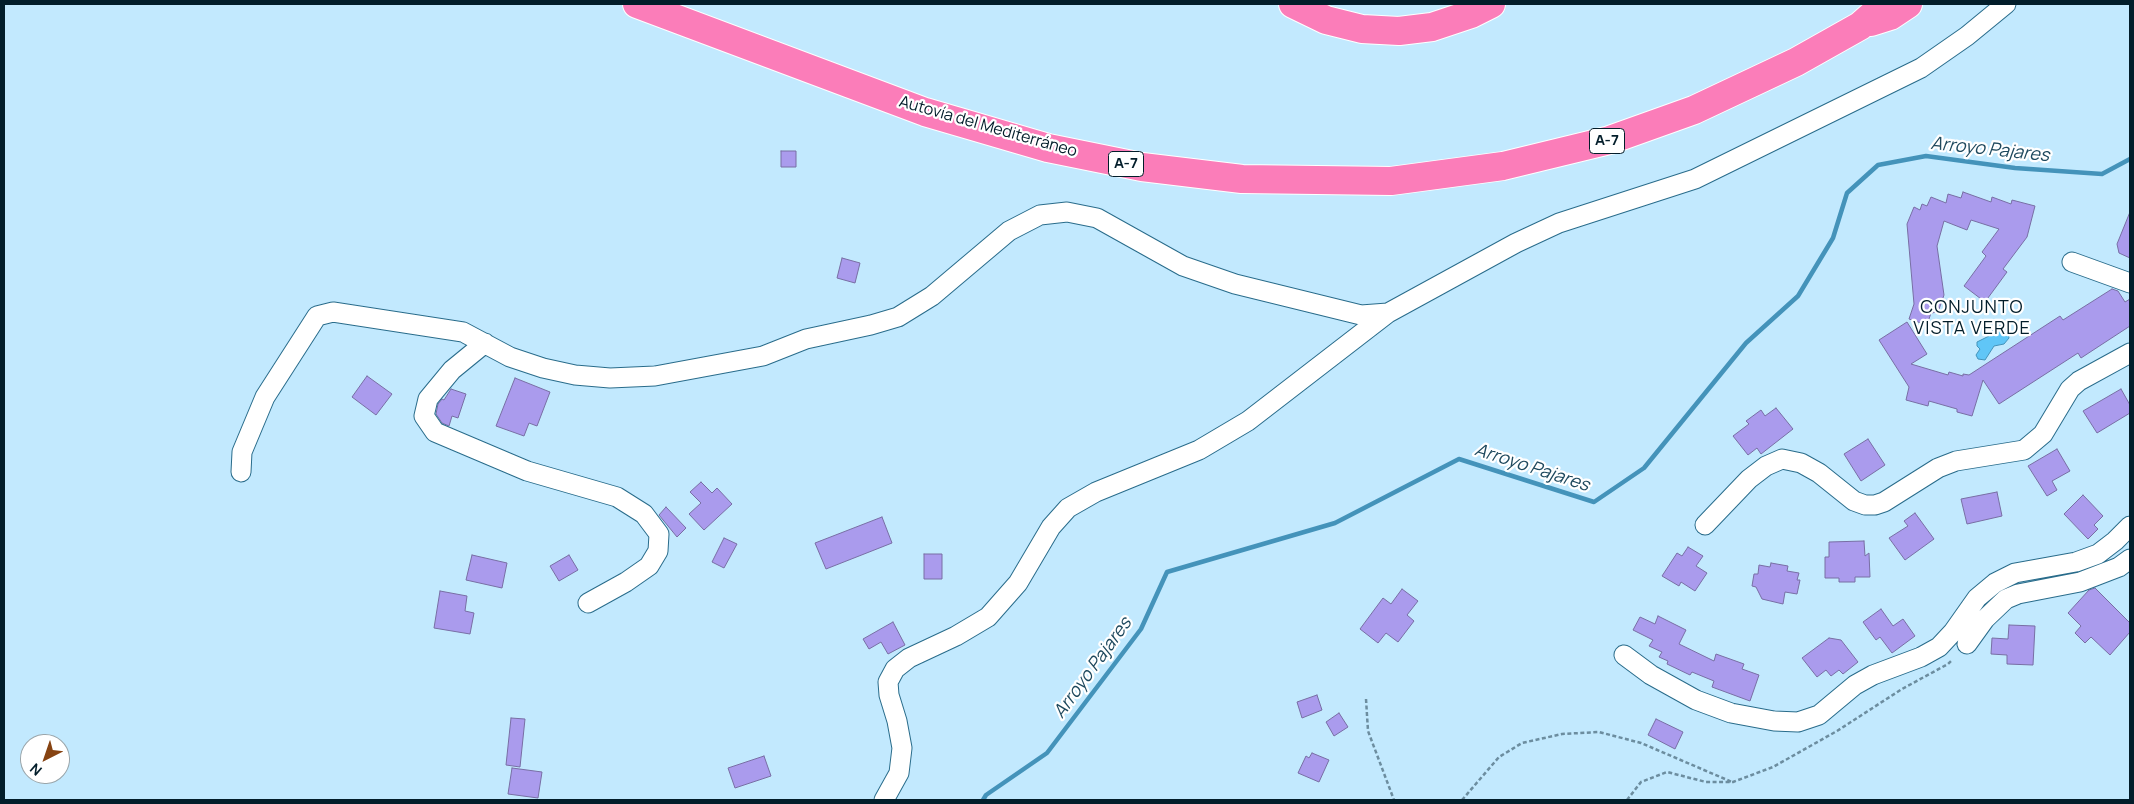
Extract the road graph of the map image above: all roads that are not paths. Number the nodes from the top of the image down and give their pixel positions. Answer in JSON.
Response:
{"nodes":[{"id":1,"x":637,"y":4,"type":"edge"},
{"id":2,"x":1293,"y":4,"type":"edge"},
{"id":3,"x":1491,"y":4,"type":"edge"},
{"id":4,"x":1885,"y":4,"type":"edge"},
{"id":5,"x":1908,"y":4,"type":"edge"},
{"id":6,"x":2006,"y":4,"type":"edge"},
{"id":7,"x":1860,"y":26,"type":"junction"},
{"id":8,"x":2072,"y":262,"type":"dead end"},
{"id":9,"x":2130,"y":283,"type":"edge"},
{"id":10,"x":1388,"y":313,"type":"junction"},
{"id":11,"x":485,"y":343,"type":"junction"},
{"id":12,"x":2130,"y":353,"type":"edge"},
{"id":13,"x":241,"y":472,"type":"dead end"},
{"id":14,"x":1705,"y":525,"type":"dead end"},
{"id":15,"x":2130,"y":526,"type":"edge"},
{"id":16,"x":2130,"y":559,"type":"edge"},
{"id":17,"x":588,"y":603,"type":"dead end"},
{"id":18,"x":1967,"y":644,"type":"dead end"},
{"id":19,"x":1624,"y":656,"type":"dead end"},
{"id":20,"x":884,"y":800,"type":"edge"}],
"edges":[{"from":1,"to":7,"type":"highway","name":"Autovía del Mediterráneo","number":"A-7"},
{"from":2,"to":3,"type":"highway"},
{"from":4,"to":7,"type":"highway","name":"Autovía del Mediterráneo","number":"A-7"},
{"from":5,"to":7,"type":"highway"},
{"from":6,"to":10,"type":"street"},
{"from":8,"to":9,"type":"street"},
{"from":10,"to":11,"type":"street"},
{"from":10,"to":20,"type":"street"},
{"from":11,"to":13,"type":"street"},
{"from":11,"to":17,"type":"street"},
{"from":12,"to":14,"type":"street"},
{"from":15,"to":19,"type":"street"},
{"from":16,"to":18,"type":"street"}]}
